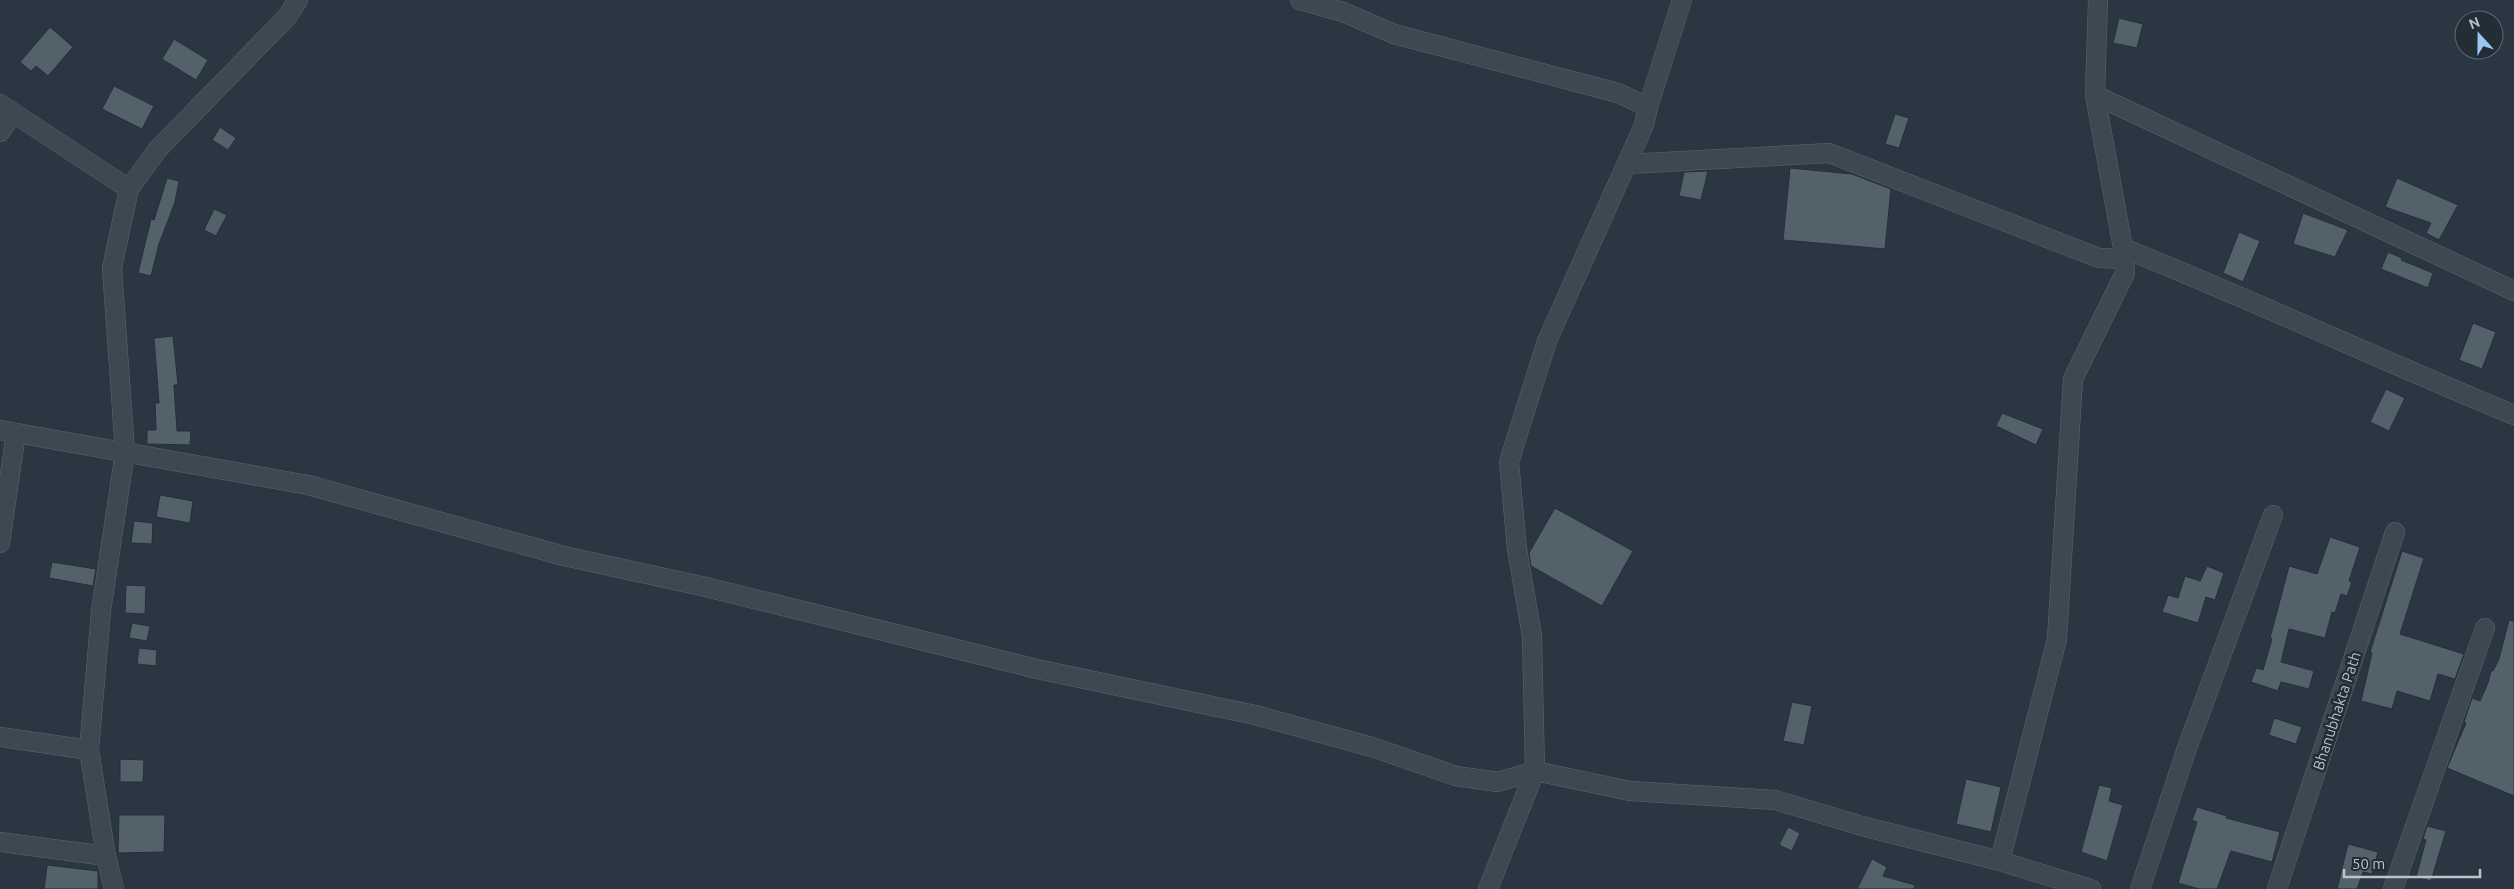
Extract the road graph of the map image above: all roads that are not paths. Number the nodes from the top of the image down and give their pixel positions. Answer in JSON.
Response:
{"nodes":[{"id":1,"x":298,"y":0,"type":"edge"},
{"id":2,"x":1300,"y":0,"type":"edge"},
{"id":3,"x":1682,"y":0,"type":"edge"},
{"id":4,"x":2098,"y":0,"type":"edge"},
{"id":5,"x":2096,"y":95,"type":"junction"},
{"id":6,"x":1648,"y":107,"type":"junction"},
{"id":7,"x":6,"y":108,"type":"edge"},
{"id":8,"x":0,"y":132,"type":"edge"},
{"id":9,"x":1628,"y":164,"type":"junction"},
{"id":10,"x":129,"y":189,"type":"junction"},
{"id":11,"x":2123,"y":254,"type":"junction"},
{"id":12,"x":2514,"y":291,"type":"edge"},
{"id":13,"x":2514,"y":415,"type":"edge"},
{"id":14,"x":8,"y":431,"type":"edge"},
{"id":15,"x":125,"y":452,"type":"junction"},
{"id":16,"x":2273,"y":514,"type":"dead end"},
{"id":17,"x":2395,"y":532,"type":"dead end"},
{"id":18,"x":0,"y":542,"type":"edge"},
{"id":19,"x":2485,"y":628,"type":"dead end"},
{"id":20,"x":0,"y":737,"type":"edge"},
{"id":21,"x":89,"y":750,"type":"junction"},
{"id":22,"x":1535,"y":771,"type":"junction"},
{"id":23,"x":0,"y":842,"type":"edge"},
{"id":24,"x":106,"y":856,"type":"junction"},
{"id":25,"x":2000,"y":861,"type":"junction"},
{"id":26,"x":114,"y":889,"type":"edge"},
{"id":27,"x":1488,"y":889,"type":"edge"},
{"id":28,"x":2090,"y":889,"type":"edge"},
{"id":29,"x":2140,"y":889,"type":"edge"},
{"id":30,"x":2277,"y":889,"type":"edge"},
{"id":31,"x":2393,"y":889,"type":"edge"}],
"edges":[{"from":1,"to":10,"type":"street"},
{"from":2,"to":6,"type":"street"},
{"from":3,"to":6,"type":"street"},
{"from":4,"to":5,"type":"street"},
{"from":5,"to":11,"type":"street"},
{"from":5,"to":12,"type":"street"},
{"from":6,"to":9,"type":"street"},
{"from":7,"to":8,"type":"street"},
{"from":7,"to":10,"type":"street"},
{"from":9,"to":11,"type":"street"},
{"from":9,"to":22,"type":"street"},
{"from":10,"to":15,"type":"street"},
{"from":11,"to":13,"type":"street"},
{"from":11,"to":25,"type":"street"},
{"from":14,"to":15,"type":"street"},
{"from":14,"to":18,"type":"street"},
{"from":15,"to":21,"type":"street"},
{"from":15,"to":22,"type":"street"},
{"from":16,"to":29,"type":"street"},
{"from":17,"to":30,"type":"street","name":"Bhanubhakta Path"},
{"from":19,"to":31,"type":"street"},
{"from":20,"to":21,"type":"street"},
{"from":21,"to":24,"type":"street"},
{"from":22,"to":25,"type":"street"},
{"from":22,"to":27,"type":"street"},
{"from":23,"to":24,"type":"street"},
{"from":24,"to":26,"type":"street"},
{"from":25,"to":28,"type":"street"}]}
